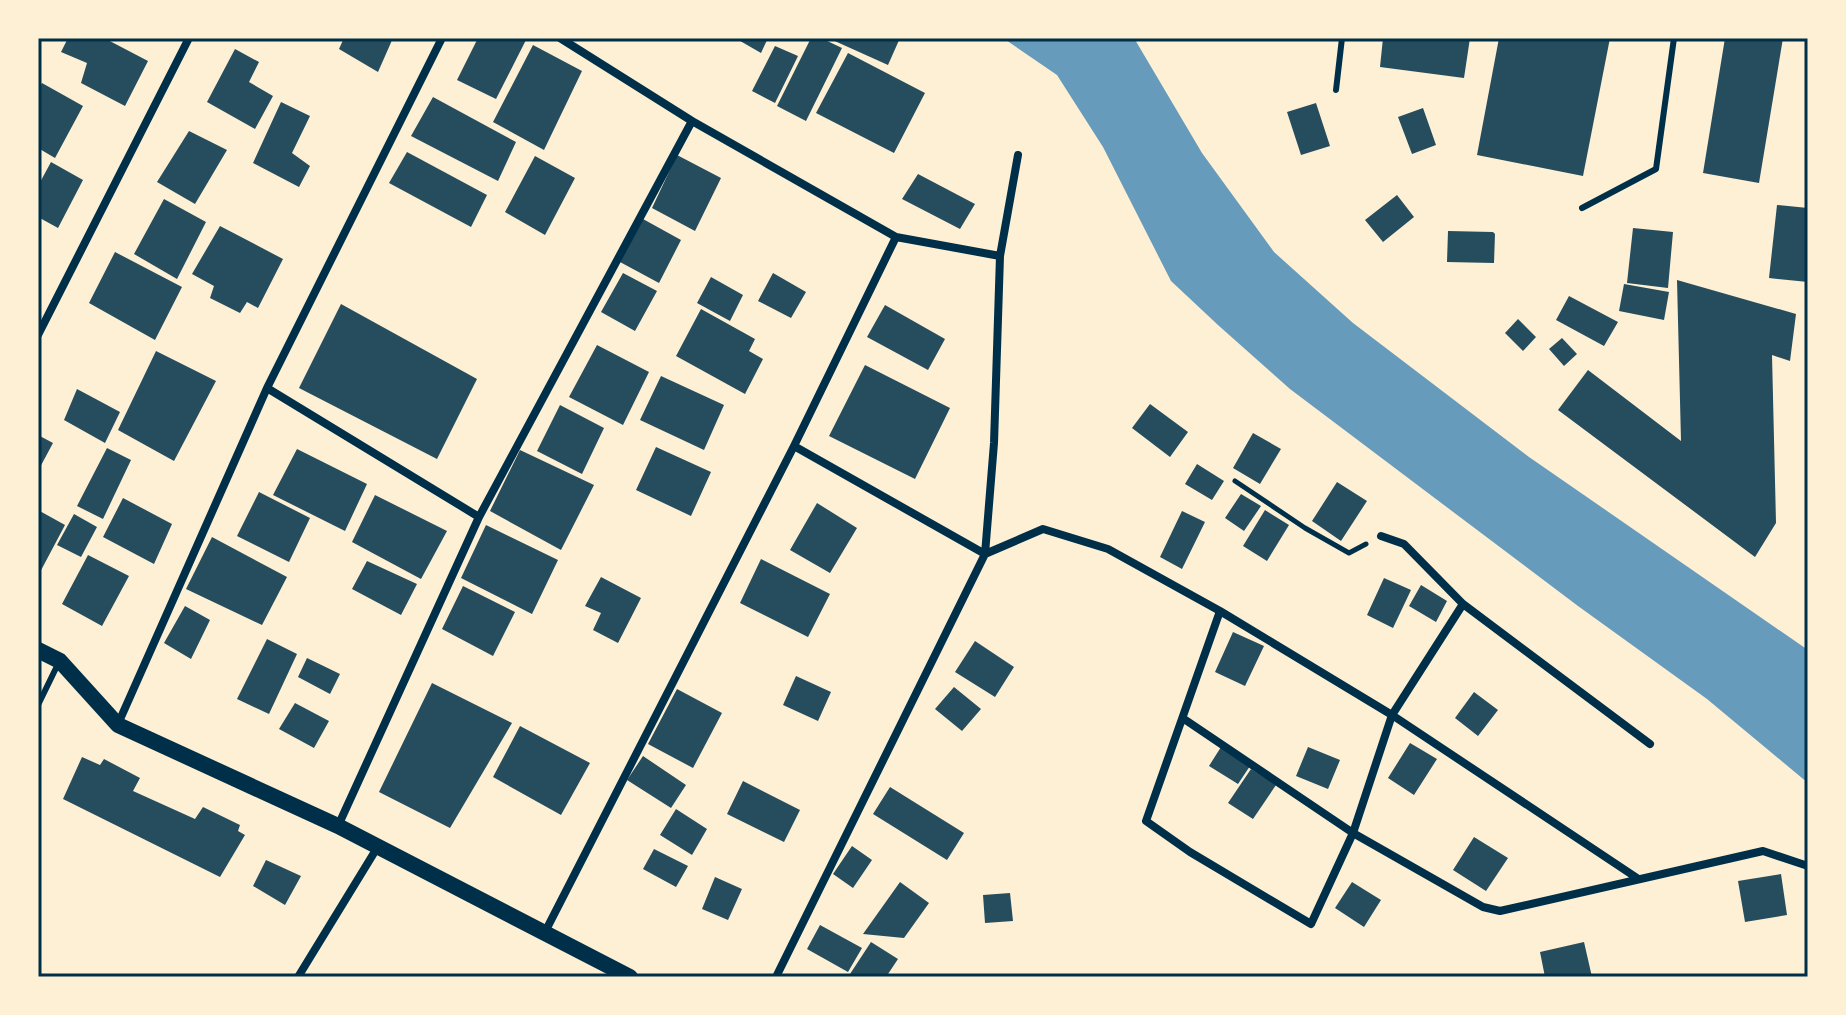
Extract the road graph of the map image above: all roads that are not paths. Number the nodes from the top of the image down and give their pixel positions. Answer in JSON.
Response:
{"nodes":[{"id":1,"x":189,"y":38,"type":"edge"},
{"id":2,"x":442,"y":38,"type":"edge"},
{"id":3,"x":560,"y":38,"type":"edge"},
{"id":4,"x":1342,"y":38,"type":"edge"},
{"id":5,"x":1674,"y":38,"type":"edge"},
{"id":6,"x":1336,"y":90,"type":"dead end"},
{"id":7,"x":692,"y":121,"type":"junction"},
{"id":8,"x":1018,"y":155,"type":"dead end"},
{"id":9,"x":1582,"y":208,"type":"dead end"},
{"id":10,"x":896,"y":237,"type":"junction"},
{"id":11,"x":1000,"y":256,"type":"junction"},
{"id":12,"x":38,"y":335,"type":"edge"},
{"id":13,"x":267,"y":388,"type":"junction"},
{"id":14,"x":794,"y":446,"type":"junction"},
{"id":15,"x":479,"y":517,"type":"junction"},
{"id":16,"x":1381,"y":536,"type":"road end"},
{"id":17,"x":985,"y":554,"type":"junction"},
{"id":18,"x":1463,"y":604,"type":"junction"},
{"id":19,"x":1220,"y":611,"type":"junction"},
{"id":20,"x":38,"y":650,"type":"edge"},
{"id":21,"x":60,"y":661,"type":"junction"},
{"id":22,"x":38,"y":705,"type":"edge"},
{"id":23,"x":1392,"y":715,"type":"junction"},
{"id":24,"x":1184,"y":719,"type":"junction"},
{"id":25,"x":118,"y":725,"type":"junction"},
{"id":26,"x":1650,"y":744,"type":"dead end"},
{"id":27,"x":338,"y":826,"type":"junction"},
{"id":28,"x":1353,"y":833,"type":"junction"},
{"id":29,"x":377,"y":848,"type":"junction"},
{"id":30,"x":1808,"y":866,"type":"edge"},
{"id":31,"x":1637,"y":878,"type":"junction"},
{"id":32,"x":545,"y":932,"type":"junction"},
{"id":33,"x":298,"y":977,"type":"edge"},
{"id":34,"x":630,"y":977,"type":"edge"},
{"id":35,"x":776,"y":977,"type":"edge"}],
"edges":[{"from":1,"to":12,"type":"street"},
{"from":2,"to":13,"type":"street"},
{"from":3,"to":7,"type":"street"},
{"from":4,"to":6,"type":"lane"},
{"from":5,"to":9,"type":"lane"},
{"from":7,"to":10,"type":"street"},
{"from":7,"to":15,"type":"street"},
{"from":8,"to":11,"type":"street"},
{"from":10,"to":11,"type":"street"},
{"from":10,"to":14,"type":"street"},
{"from":11,"to":17,"type":"street"},
{"from":13,"to":15,"type":"street"},
{"from":13,"to":25,"type":"street"},
{"from":14,"to":17,"type":"street"},
{"from":14,"to":32,"type":"street"},
{"from":15,"to":27,"type":"street"},
{"from":16,"to":18,"type":"street"},
{"from":17,"to":19,"type":"street"},
{"from":17,"to":35,"type":"street"},
{"from":18,"to":23,"type":"street"},
{"from":18,"to":26,"type":"street"},
{"from":19,"to":23,"type":"street"},
{"from":19,"to":24,"type":"street"},
{"from":20,"to":21,"type":"main road"},
{"from":21,"to":22,"type":"lane"},
{"from":21,"to":25,"type":"main road"},
{"from":23,"to":28,"type":"street"},
{"from":23,"to":31,"type":"street"},
{"from":24,"to":28,"type":"street"},
{"from":24,"to":28,"type":"street"},
{"from":25,"to":27,"type":"main road"},
{"from":27,"to":29,"type":"main road"},
{"from":28,"to":31,"type":"street"},
{"from":29,"to":32,"type":"main road"},
{"from":29,"to":33,"type":"street"},
{"from":30,"to":31,"type":"street"},
{"from":32,"to":34,"type":"main road"}]}
